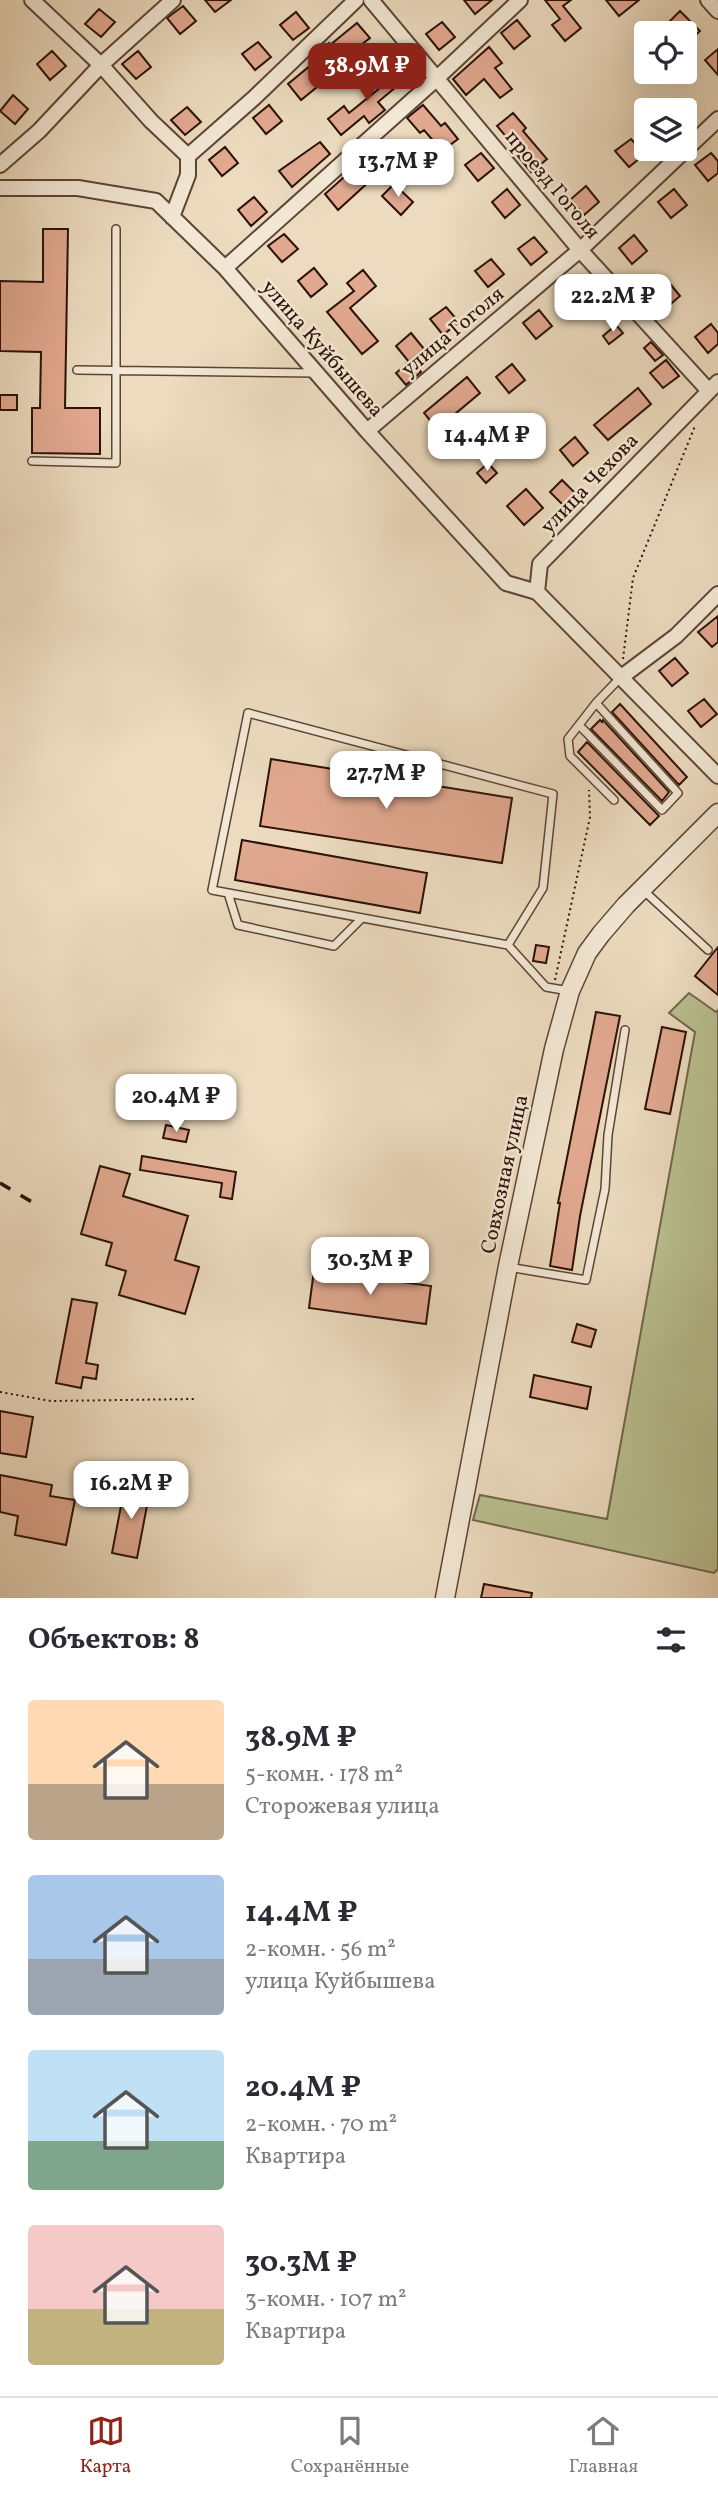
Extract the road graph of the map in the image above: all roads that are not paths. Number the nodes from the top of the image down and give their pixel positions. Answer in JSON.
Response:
{"nodes":[{"id":1,"x":32,"y":0,"type":"edge"},
{"id":2,"x":173,"y":0,"type":"edge"},
{"id":3,"x":356,"y":0,"type":"edge"},
{"id":4,"x":371,"y":0,"type":"edge"},
{"id":5,"x":520,"y":0,"type":"edge"},
{"id":6,"x":708,"y":0,"type":"edge"},
{"id":7,"x":718,"y":11,"type":"edge"},
{"id":8,"x":100,"y":65,"type":"junction"},
{"id":9,"x":436,"y":79,"type":"junction"},
{"id":10,"x":718,"y":119,"type":"edge"},
{"id":11,"x":188,"y":156,"type":"junction"},
{"id":12,"x":0,"y":165,"type":"edge"},
{"id":13,"x":0,"y":188,"type":"edge"},
{"id":14,"x":172,"y":217,"type":"junction"},
{"id":15,"x":116,"y":229,"type":"dead end"},
{"id":16,"x":580,"y":250,"type":"junction"},
{"id":17,"x":225,"y":268,"type":"junction"},
{"id":18,"x":77,"y":370,"type":"dead end"},
{"id":19,"x":116,"y":371,"type":"junction"},
{"id":20,"x":316,"y":373,"type":"junction"},
{"id":21,"x":713,"y":386,"type":"edge"},
{"id":22,"x":367,"y":431,"type":"junction"},
{"id":23,"x":32,"y":461,"type":"dead end"},
{"id":24,"x":537,"y":592,"type":"junction"},
{"id":25,"x":718,"y":594,"type":"edge"},
{"id":26,"x":620,"y":678,"type":"junction"},
{"id":27,"x":596,"y":703,"type":"junction"},
{"id":28,"x":579,"y":725,"type":"junction"},
{"id":29,"x":718,"y":776,"type":"edge"},
{"id":30,"x":614,"y":800,"type":"dead end"},
{"id":31,"x":718,"y":813,"type":"edge"},
{"id":32,"x":642,"y":889,"type":"junction"},
{"id":33,"x":228,"y":893,"type":"junction"},
{"id":34,"x":362,"y":918,"type":"junction"},
{"id":35,"x":508,"y":945,"type":"junction"},
{"id":36,"x":708,"y":950,"type":"dead end"},
{"id":37,"x":562,"y":989,"type":"junction"},
{"id":38,"x":625,"y":1030,"type":"dead end"},
{"id":39,"x":508,"y":1266,"type":"junction"},
{"id":40,"x":445,"y":1598,"type":"edge"}],
"edges":[{"from":1,"to":8,"type":"street"},
{"from":2,"to":8,"type":"street"},
{"from":3,"to":11,"type":"street"},
{"from":4,"to":9,"type":"street","name":"проезд Гоголя"},
{"from":5,"to":9,"type":"street"},
{"from":6,"to":7,"type":"street"},
{"from":8,"to":11,"type":"street"},
{"from":8,"to":12,"type":"street"},
{"from":9,"to":16,"type":"street","name":"проезд Гоголя"},
{"from":9,"to":17,"type":"street"},
{"from":10,"to":16,"type":"street","name":"улица Гоголя"},
{"from":11,"to":14,"type":"street"},
{"from":13,"to":14,"type":"street","name":"улица Куйбышева"},
{"from":14,"to":17,"type":"street","name":"улица Куйбышева"},
{"from":15,"to":19,"type":"lane"},
{"from":16,"to":21,"type":"street","name":"проезд Гоголя"},
{"from":16,"to":22,"type":"street","name":"улица Гоголя"},
{"from":17,"to":20,"type":"street","name":"улица Куйбышева"},
{"from":18,"to":19,"type":"lane"},
{"from":19,"to":20,"type":"lane"},
{"from":19,"to":23,"type":"lane"},
{"from":20,"to":22,"type":"street","name":"улица Куйбышева"},
{"from":21,"to":24,"type":"street","name":"улица Чехова"},
{"from":22,"to":24,"type":"street","name":"улица Куйбышева"},
{"from":24,"to":26,"type":"street","name":"улица Куйбышева"},
{"from":25,"to":26,"type":"street"},
{"from":26,"to":27,"type":"lane"},
{"from":26,"to":29,"type":"street","name":"улица Куйбышева"},
{"from":27,"to":28,"type":"lane"},
{"from":27,"to":28,"type":"lane"},
{"from":28,"to":30,"type":"lane"},
{"from":31,"to":32,"type":"street","name":"Совхозная улица"},
{"from":32,"to":36,"type":"lane"},
{"from":32,"to":37,"type":"street","name":"Совхозная улица"},
{"from":33,"to":34,"type":"lane"},
{"from":33,"to":34,"type":"lane"},
{"from":33,"to":35,"type":"lane"},
{"from":34,"to":35,"type":"lane"},
{"from":35,"to":37,"type":"lane"},
{"from":37,"to":39,"type":"street","name":"Совхозная улица"},
{"from":38,"to":39,"type":"lane"},
{"from":39,"to":40,"type":"street","name":"Совхозная улица"}]}
